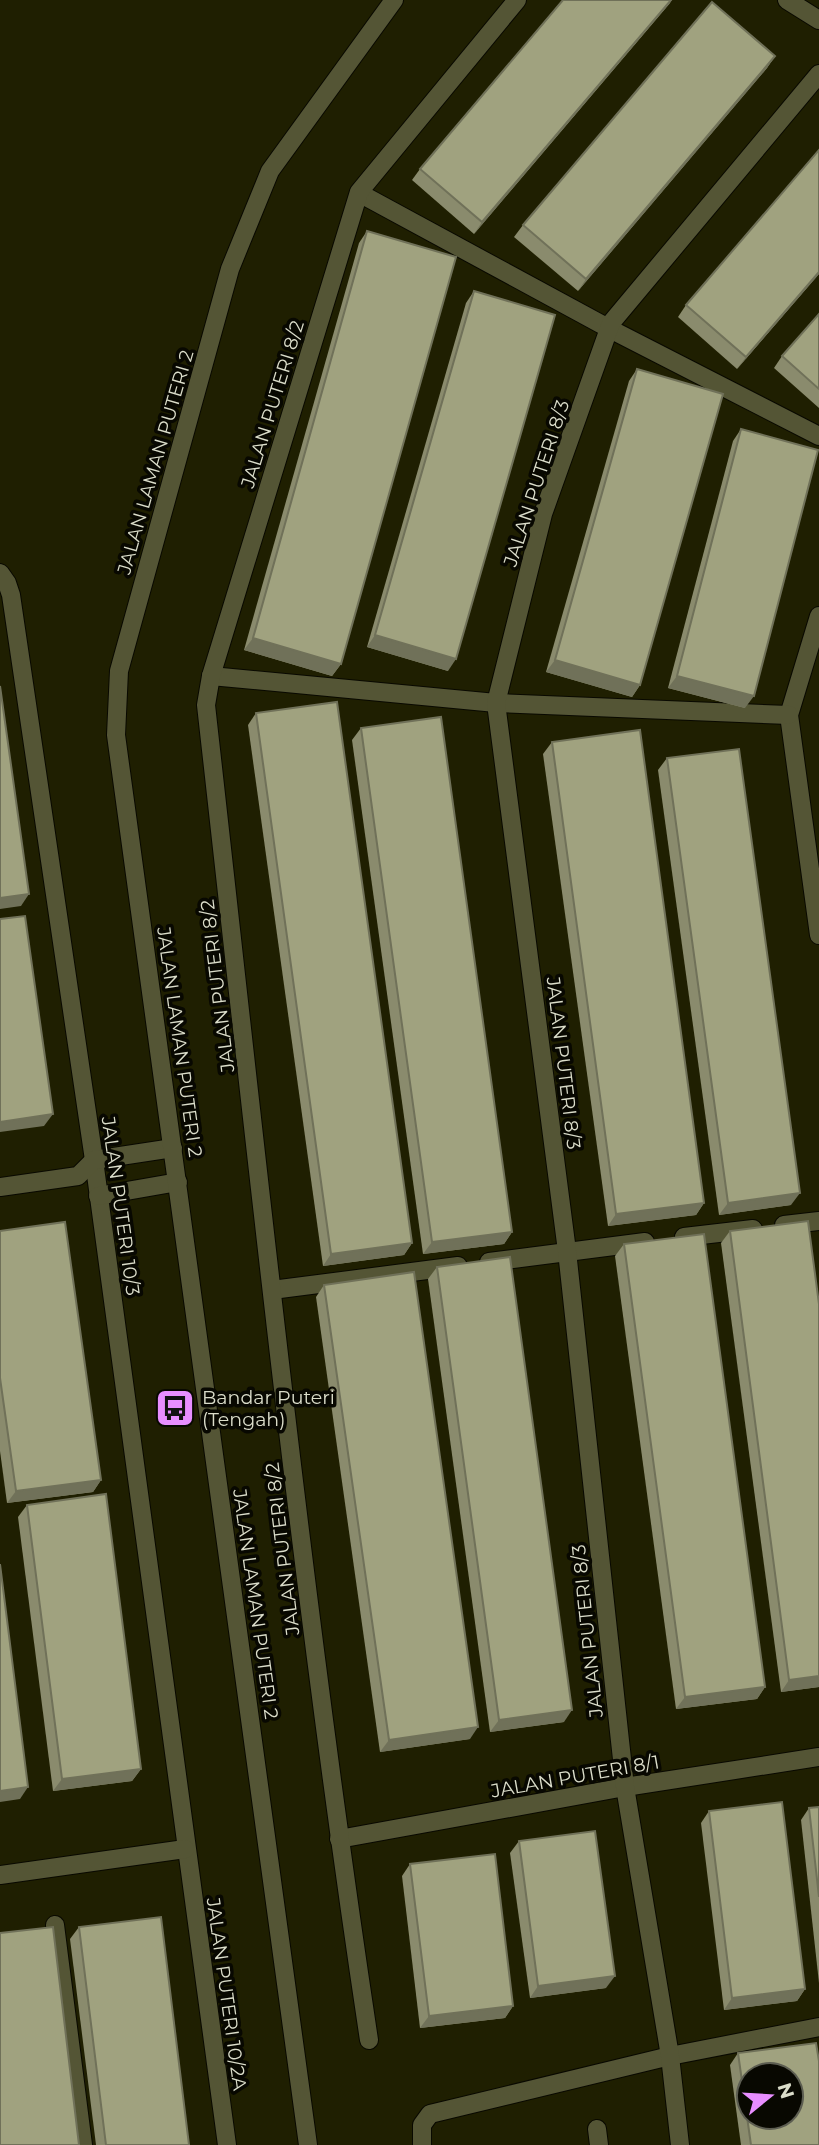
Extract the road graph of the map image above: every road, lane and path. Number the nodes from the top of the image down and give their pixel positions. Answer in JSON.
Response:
{"nodes":[{"id":1,"x":394,"y":0,"type":"edge"},
{"id":2,"x":517,"y":0,"type":"edge"},
{"id":3,"x":787,"y":0,"type":"edge"},
{"id":4,"x":819,"y":20,"type":"edge"},
{"id":5,"x":819,"y":74,"type":"edge"},
{"id":6,"x":359,"y":193,"type":"junction"},
{"id":7,"x":610,"y":329,"type":"junction"},
{"id":8,"x":819,"y":436,"type":"edge"},
{"id":9,"x":0,"y":573,"type":"edge"},
{"id":10,"x":819,"y":616,"type":"edge"},
{"id":11,"x":211,"y":676,"type":"junction"},
{"id":12,"x":496,"y":704,"type":"junction"},
{"id":13,"x":789,"y":715,"type":"junction"},
{"id":14,"x":819,"y":935,"type":"edge"},
{"id":15,"x":173,"y":1148,"type":"junction"},
{"id":16,"x":94,"y":1160,"type":"junction"},
{"id":17,"x":78,"y":1176,"type":"junction"},
{"id":18,"x":178,"y":1182,"type":"junction"},
{"id":19,"x":0,"y":1187,"type":"edge"},
{"id":20,"x":99,"y":1196,"type":"junction"},
{"id":21,"x":819,"y":1221,"type":"edge"},
{"id":22,"x":567,"y":1251,"type":"junction"},
{"id":23,"x":272,"y":1290,"type":"junction"},
{"id":24,"x":819,"y":1757,"type":"edge"},
{"id":25,"x":625,"y":1787,"type":"junction"},
{"id":26,"x":339,"y":1839,"type":"junction"},
{"id":27,"x":185,"y":1849,"type":"junction"},
{"id":28,"x":0,"y":1875,"type":"edge"},
{"id":29,"x":55,"y":1925,"type":"edge"},
{"id":30,"x":819,"y":2026,"type":"edge"},
{"id":31,"x":369,"y":2040,"type":"dead end"},
{"id":32,"x":670,"y":2056,"type":"junction"},
{"id":33,"x":83,"y":2145,"type":"edge"},
{"id":34,"x":227,"y":2145,"type":"edge"},
{"id":35,"x":308,"y":2145,"type":"edge"},
{"id":36,"x":422,"y":2145,"type":"edge"},
{"id":37,"x":680,"y":2145,"type":"edge"}],
"edges":[{"from":1,"to":15,"type":"street","name":"JALAN LAMAN PUTERI 2"},
{"from":2,"to":6,"type":"street","name":"JALAN PUTERI 8/2"},
{"from":3,"to":4,"type":"street"},
{"from":5,"to":7,"type":"street","name":"JALAN PUTERI 8/3"},
{"from":6,"to":7,"type":"street"},
{"from":6,"to":11,"type":"street","name":"JALAN PUTERI 8/2"},
{"from":7,"to":8,"type":"street"},
{"from":7,"to":12,"type":"street","name":"JALAN PUTERI 8/3"},
{"from":9,"to":16,"type":"street","name":"JALAN PUTERI 10/3"},
{"from":10,"to":13,"type":"street"},
{"from":11,"to":12,"type":"street"},
{"from":11,"to":23,"type":"street","name":"JALAN PUTERI 8/2"},
{"from":12,"to":13,"type":"street"},
{"from":12,"to":22,"type":"street","name":"JALAN PUTERI 8/3"},
{"from":13,"to":14,"type":"street"},
{"from":15,"to":16,"type":"street"},
{"from":15,"to":18,"type":"street","name":"JALAN LAMAN PUTERI 2"},
{"from":16,"to":17,"type":"street"},
{"from":16,"to":20,"type":"street","name":"JALAN PUTERI 10/3"},
{"from":17,"to":19,"type":"street"},
{"from":17,"to":20,"type":"street"},
{"from":18,"to":20,"type":"street"},
{"from":18,"to":35,"type":"street","name":"JALAN LAMAN PUTERI 2"},
{"from":20,"to":27,"type":"street","name":"JALAN PUTERI 10/3"},
{"from":21,"to":22,"type":"street"},
{"from":22,"to":23,"type":"street"},
{"from":22,"to":25,"type":"street","name":"JALAN PUTERI 8/3"},
{"from":23,"to":26,"type":"street","name":"JALAN PUTERI 8/2"},
{"from":24,"to":25,"type":"street","name":"JALAN PUTERI 8/1"},
{"from":25,"to":26,"type":"street","name":"JALAN PUTERI 8/1"},
{"from":25,"to":32,"type":"street","name":"JALAN PUTERI 8/3"},
{"from":26,"to":31,"type":"street","name":"JALAN PUTERI 8/2"},
{"from":27,"to":28,"type":"street"},
{"from":27,"to":34,"type":"street","name":"JALAN PUTERI 10/2A"},
{"from":29,"to":33,"type":"street"},
{"from":30,"to":32,"type":"street"},
{"from":32,"to":36,"type":"street"},
{"from":32,"to":37,"type":"street","name":"JALAN PUTERI 8/3"}]}
